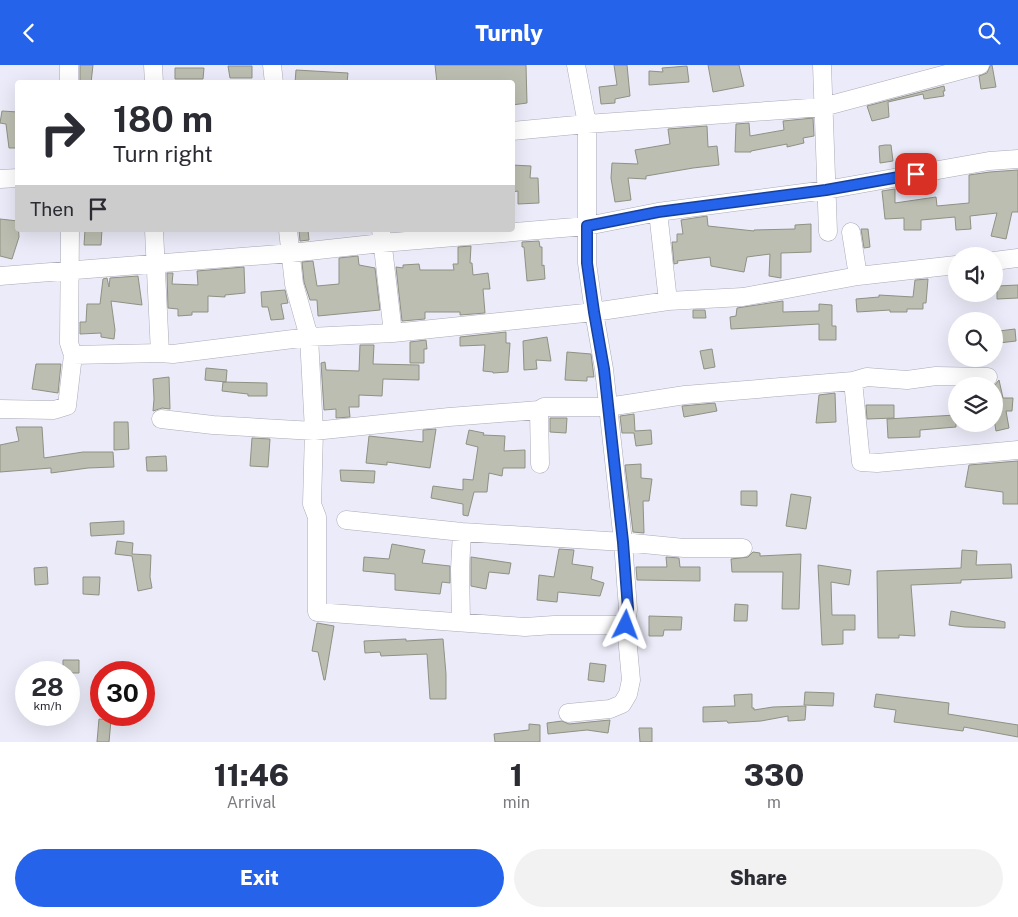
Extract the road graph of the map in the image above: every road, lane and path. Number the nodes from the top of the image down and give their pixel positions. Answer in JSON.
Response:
{"nodes":[{"id":1,"x":69,"y":65,"type":"edge"},
{"id":2,"x":153,"y":65,"type":"edge"},
{"id":3,"x":272,"y":65,"type":"edge"},
{"id":4,"x":576,"y":65,"type":"edge"},
{"id":5,"x":822,"y":65,"type":"edge"},
{"id":6,"x":980,"y":65,"type":"edge"},
{"id":7,"x":69,"y":80,"type":"edge"},
{"id":8,"x":154,"y":80,"type":"edge"},
{"id":9,"x":274,"y":80,"type":"edge"},
{"id":10,"x":823,"y":107,"type":"junction"},
{"id":11,"x":587,"y":124,"type":"junction"},
{"id":12,"x":515,"y":131,"type":"edge"},
{"id":13,"x":1018,"y":159,"type":"edge"},
{"id":14,"x":15,"y":178,"type":"edge"},
{"id":15,"x":0,"y":179,"type":"edge"},
{"id":16,"x":826,"y":190,"type":"junction"},
{"id":17,"x":658,"y":212,"type":"junction"},
{"id":18,"x":587,"y":226,"type":"junction"},
{"id":19,"x":515,"y":230,"type":"edge"},
{"id":20,"x":70,"y":232,"type":"edge"},
{"id":21,"x":154,"y":232,"type":"edge"},
{"id":22,"x":288,"y":232,"type":"edge"},
{"id":23,"x":475,"y":232,"type":"edge"},
{"id":24,"x":828,"y":232,"type":"dead end"},
{"id":25,"x":851,"y":232,"type":"dead end"},
{"id":26,"x":382,"y":237,"type":"edge"},
{"id":27,"x":291,"y":253,"type":"junction"},
{"id":28,"x":1018,"y":258,"type":"edge"},
{"id":29,"x":1003,"y":260,"type":"edge"},
{"id":30,"x":155,"y":264,"type":"junction"},
{"id":31,"x":948,"y":266,"type":"edge"},
{"id":32,"x":70,"y":271,"type":"junction"},
{"id":33,"x":0,"y":276,"type":"edge"},
{"id":34,"x":858,"y":276,"type":"junction"},
{"id":35,"x":668,"y":301,"type":"junction"},
{"id":36,"x":594,"y":312,"type":"junction"},
{"id":37,"x":393,"y":333,"type":"junction"},
{"id":38,"x":309,"y":337,"type":"junction"},
{"id":39,"x":160,"y":353,"type":"junction"},
{"id":40,"x":74,"y":355,"type":"junction"},
{"id":41,"x":988,"y":377,"type":"dead end"},
{"id":42,"x":853,"y":381,"type":"junction"},
{"id":43,"x":608,"y":407,"type":"junction"},
{"id":44,"x":0,"y":409,"type":"edge"},
{"id":45,"x":539,"y":410,"type":"junction"},
{"id":46,"x":161,"y":419,"type":"dead end"},
{"id":47,"x":314,"y":431,"type":"junction"},
{"id":48,"x":1018,"y":449,"type":"edge"},
{"id":49,"x":540,"y":465,"type":"dead end"},
{"id":50,"x":346,"y":520,"type":"dead end"},
{"id":51,"x":462,"y":532,"type":"junction"},
{"id":52,"x":623,"y":542,"type":"junction"},
{"id":53,"x":744,"y":548,"type":"dead end"},
{"id":54,"x":461,"y":621,"type":"junction"},
{"id":55,"x":626,"y":625,"type":"junction"},
{"id":56,"x":568,"y":713,"type":"dead end"}],
"edges":[{"from":1,"to":7,"type":"street"},
{"from":2,"to":8,"type":"street"},
{"from":3,"to":9,"type":"street"},
{"from":4,"to":11,"type":"street"},
{"from":5,"to":10,"type":"street"},
{"from":6,"to":10,"type":"street"},
{"from":10,"to":11,"type":"street"},
{"from":10,"to":16,"type":"street"},
{"from":11,"to":12,"type":"street"},
{"from":11,"to":18,"type":"street"},
{"from":13,"to":16,"type":"street"},
{"from":14,"to":15,"type":"street"},
{"from":16,"to":17,"type":"street"},
{"from":16,"to":24,"type":"street"},
{"from":17,"to":18,"type":"street"},
{"from":17,"to":35,"type":"street"},
{"from":18,"to":19,"type":"street"},
{"from":18,"to":36,"type":"street"},
{"from":20,"to":32,"type":"street"},
{"from":21,"to":30,"type":"street"},
{"from":22,"to":27,"type":"street"},
{"from":23,"to":26,"type":"street"},
{"from":25,"to":34,"type":"street"},
{"from":26,"to":27,"type":"street"},
{"from":26,"to":37,"type":"street"},
{"from":27,"to":30,"type":"street"},
{"from":27,"to":38,"type":"street"},
{"from":28,"to":29,"type":"street"},
{"from":30,"to":32,"type":"street"},
{"from":30,"to":39,"type":"street"},
{"from":31,"to":34,"type":"street"},
{"from":32,"to":33,"type":"street"},
{"from":32,"to":40,"type":"street"},
{"from":34,"to":35,"type":"street"},
{"from":35,"to":36,"type":"street"},
{"from":36,"to":37,"type":"street"},
{"from":36,"to":43,"type":"street"},
{"from":37,"to":38,"type":"street"},
{"from":38,"to":39,"type":"street"},
{"from":38,"to":47,"type":"street"},
{"from":39,"to":40,"type":"street"},
{"from":40,"to":44,"type":"street"},
{"from":41,"to":42,"type":"street"},
{"from":42,"to":43,"type":"street"},
{"from":42,"to":48,"type":"street"},
{"from":43,"to":45,"type":"street"},
{"from":43,"to":52,"type":"street"},
{"from":45,"to":47,"type":"street"},
{"from":45,"to":49,"type":"street"},
{"from":46,"to":47,"type":"street"},
{"from":47,"to":54,"type":"street"},
{"from":50,"to":51,"type":"street"},
{"from":51,"to":52,"type":"street"},
{"from":51,"to":54,"type":"street"},
{"from":52,"to":53,"type":"street"},
{"from":52,"to":55,"type":"street"},
{"from":54,"to":55,"type":"street"},
{"from":55,"to":56,"type":"street"}]}
